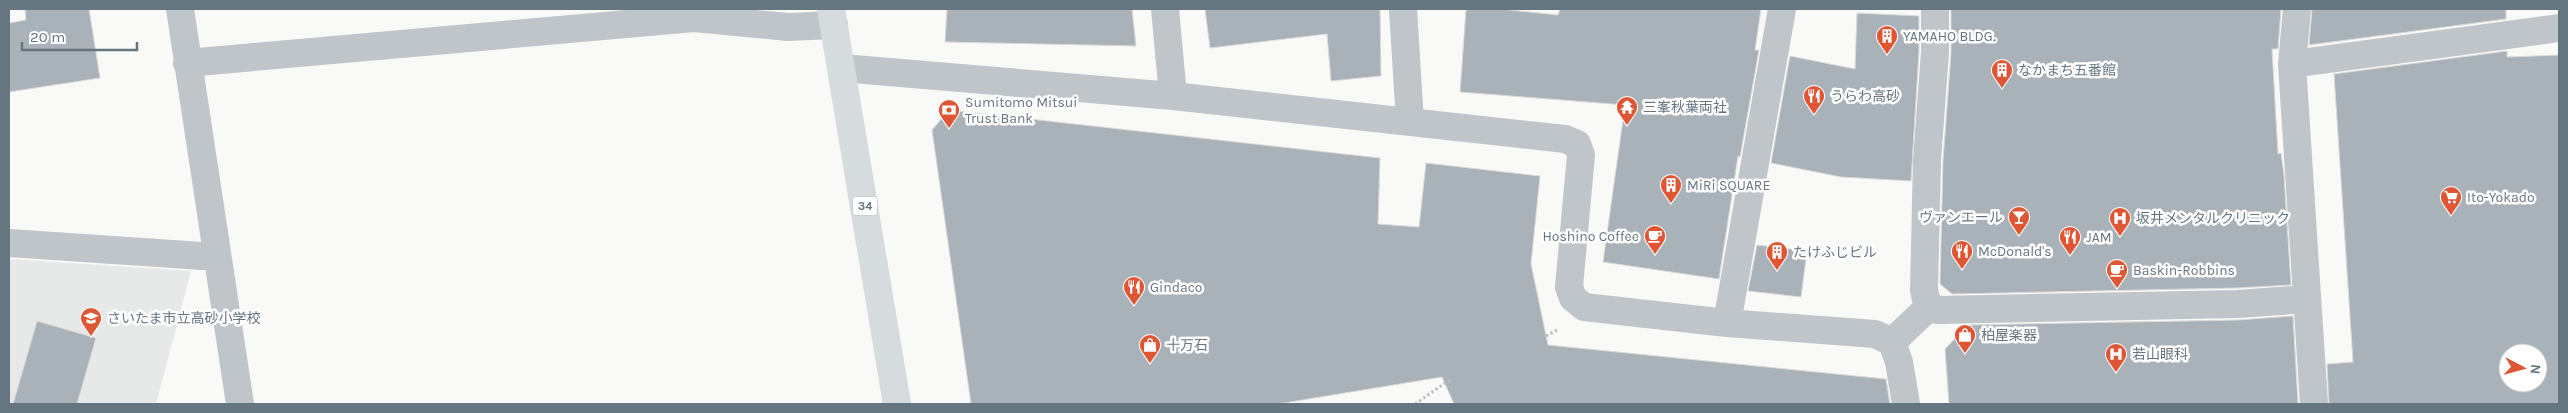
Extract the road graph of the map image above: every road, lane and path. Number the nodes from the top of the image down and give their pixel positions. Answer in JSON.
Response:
{"nodes":[{"id":1,"x":180,"y":9,"type":"edge"},
{"id":2,"x":1165,"y":9,"type":"edge"},
{"id":3,"x":1403,"y":9,"type":"edge"},
{"id":4,"x":1782,"y":9,"type":"edge"},
{"id":5,"x":1935,"y":9,"type":"edge"},
{"id":6,"x":2297,"y":9,"type":"edge"},
{"id":7,"x":833,"y":17,"type":"edge"},
{"id":8,"x":2559,"y":28,"type":"edge"},
{"id":9,"x":188,"y":63,"type":"junction"},
{"id":10,"x":2292,"y":64,"type":"junction"},
{"id":11,"x":842,"y":68,"type":"junction"},
{"id":12,"x":1173,"y":96,"type":"junction"},
{"id":13,"x":1410,"y":122,"type":"junction"},
{"id":14,"x":9,"y":243,"type":"edge"},
{"id":15,"x":217,"y":257,"type":"junction"},
{"id":16,"x":2307,"y":299,"type":"junction"},
{"id":17,"x":1930,"y":306,"type":"junction"},
{"id":18,"x":1727,"y":323,"type":"junction"},
{"id":19,"x":1892,"y":342,"type":"junction"},
{"id":20,"x":1452,"y":378,"type":"dead end"},
{"id":21,"x":240,"y":404,"type":"edge"},
{"id":22,"x":897,"y":404,"type":"edge"},
{"id":23,"x":1415,"y":404,"type":"edge"},
{"id":24,"x":1906,"y":404,"type":"edge"},
{"id":25,"x":2314,"y":404,"type":"edge"}],
"edges":[{"from":1,"to":9,"type":"street"},
{"from":2,"to":12,"type":"street"},
{"from":3,"to":13,"type":"street"},
{"from":4,"to":18,"type":"street"},
{"from":5,"to":17,"type":"street"},
{"from":6,"to":10,"type":"street"},
{"from":7,"to":9,"type":"street"},
{"from":7,"to":11,"type":"main road","number":"34"},
{"from":8,"to":10,"type":"street"},
{"from":9,"to":15,"type":"street"},
{"from":10,"to":16,"type":"street"},
{"from":11,"to":12,"type":"street"},
{"from":11,"to":22,"type":"main road","number":"34"},
{"from":12,"to":13,"type":"street"},
{"from":13,"to":18,"type":"street"},
{"from":14,"to":15,"type":"street"},
{"from":15,"to":21,"type":"street"},
{"from":16,"to":17,"type":"street"},
{"from":16,"to":25,"type":"street"},
{"from":17,"to":19,"type":"street"},
{"from":18,"to":19,"type":"street"},
{"from":19,"to":24,"type":"street"},
{"from":20,"to":23,"type":"path"}]}
